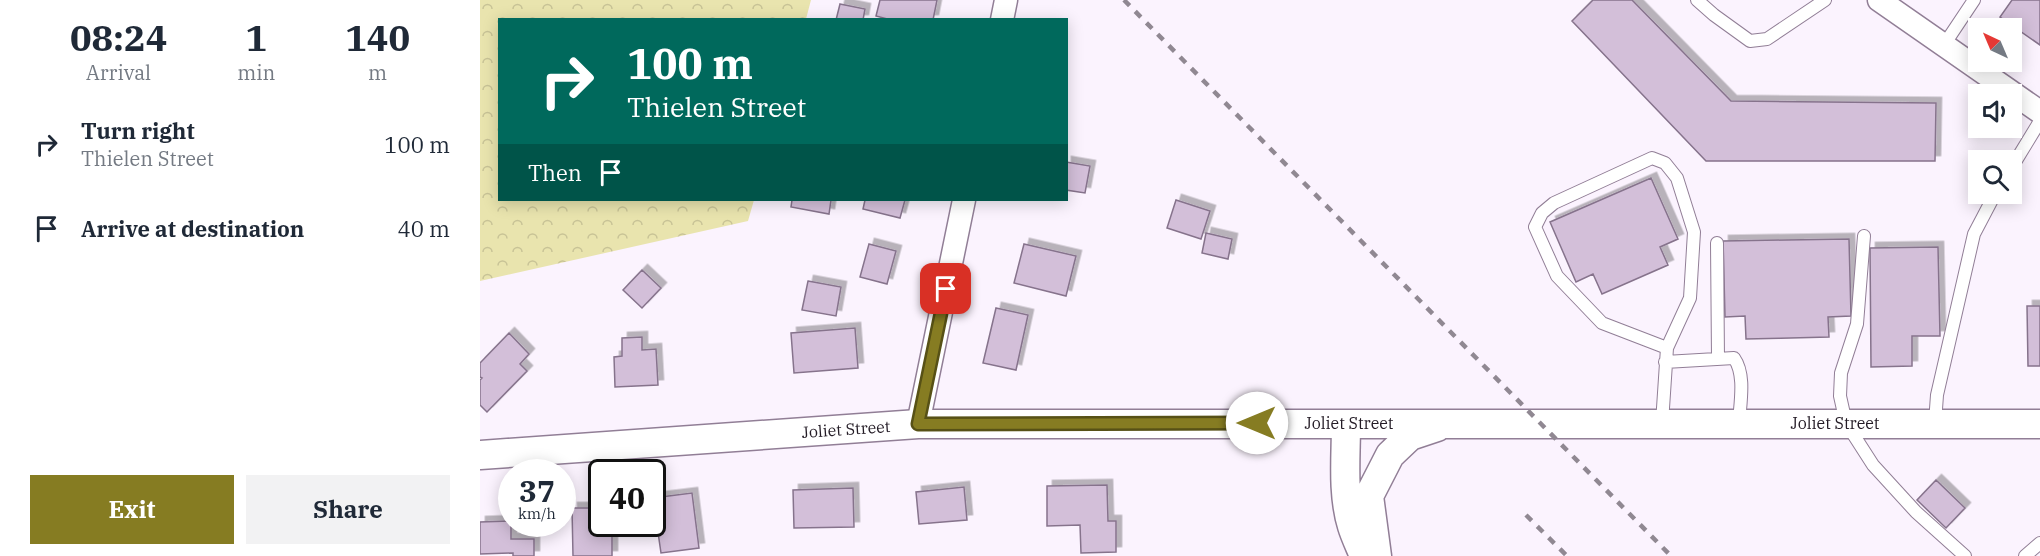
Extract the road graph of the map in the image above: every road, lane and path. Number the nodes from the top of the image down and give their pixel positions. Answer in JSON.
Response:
{"nodes":[{"id":1,"x":1006,"y":0,"type":"edge"},
{"id":2,"x":1697,"y":0,"type":"edge"},
{"id":3,"x":1825,"y":0,"type":"edge"},
{"id":4,"x":1879,"y":0,"type":"edge"},
{"id":5,"x":1974,"y":0,"type":"edge"},
{"id":6,"x":1002,"y":18,"type":"edge"},
{"id":7,"x":1944,"y":45,"type":"junction"},
{"id":8,"x":2040,"y":112,"type":"edge"},
{"id":9,"x":2040,"y":121,"type":"edge"},
{"id":10,"x":2022,"y":151,"type":"edge"},
{"id":11,"x":964,"y":201,"type":"edge"},
{"id":12,"x":1990,"y":204,"type":"edge"},
{"id":13,"x":1864,"y":236,"type":"dead end"},
{"id":14,"x":1717,"y":243,"type":"dead end"},
{"id":15,"x":1667,"y":348,"type":"junction"},
{"id":16,"x":1718,"y":358,"type":"junction"},
{"id":17,"x":1665,"y":362,"type":"junction"},
{"id":18,"x":1346,"y":423,"type":"junction"},
{"id":19,"x":1448,"y":423,"type":"junction"},
{"id":20,"x":1662,"y":423,"type":"junction"},
{"id":21,"x":1739,"y":423,"type":"junction"},
{"id":22,"x":1846,"y":423,"type":"junction"},
{"id":23,"x":1935,"y":423,"type":"junction"},
{"id":24,"x":918,"y":424,"type":"junction"},
{"id":25,"x":2040,"y":424,"type":"edge"},
{"id":26,"x":480,"y":455,"type":"edge"},
{"id":27,"x":2040,"y":543,"type":"edge"},
{"id":28,"x":1364,"y":556,"type":"edge"},
{"id":29,"x":1377,"y":556,"type":"edge"},
{"id":30,"x":1965,"y":556,"type":"edge"},
{"id":31,"x":2025,"y":556,"type":"edge"}],
"edges":[{"from":1,"to":6,"type":"street"},
{"from":2,"to":3,"type":"lane"},
{"from":4,"to":7,"type":"street"},
{"from":5,"to":7,"type":"lane"},
{"from":7,"to":8,"type":"street"},
{"from":9,"to":10,"type":"lane"},
{"from":11,"to":24,"type":"street"},
{"from":12,"to":23,"type":"lane"},
{"from":13,"to":22,"type":"lane"},
{"from":14,"to":16,"type":"lane"},
{"from":15,"to":15,"type":"lane"},
{"from":15,"to":17,"type":"lane"},
{"from":16,"to":17,"type":"lane"},
{"from":16,"to":21,"type":"lane"},
{"from":17,"to":20,"type":"lane"},
{"from":18,"to":19,"type":"street","name":"Joliet Street"},
{"from":18,"to":24,"type":"street","name":"Joliet Street"},
{"from":18,"to":28,"type":"street"},
{"from":19,"to":20,"type":"street","name":"Joliet Street"},
{"from":19,"to":29,"type":"street"},
{"from":20,"to":21,"type":"street","name":"Joliet Street"},
{"from":21,"to":22,"type":"street","name":"Joliet Street"},
{"from":22,"to":23,"type":"street","name":"Joliet Street"},
{"from":22,"to":30,"type":"lane"},
{"from":23,"to":25,"type":"street","name":"Joliet Street"},
{"from":24,"to":26,"type":"street","name":"Joliet Street"},
{"from":27,"to":31,"type":"lane"}]}
